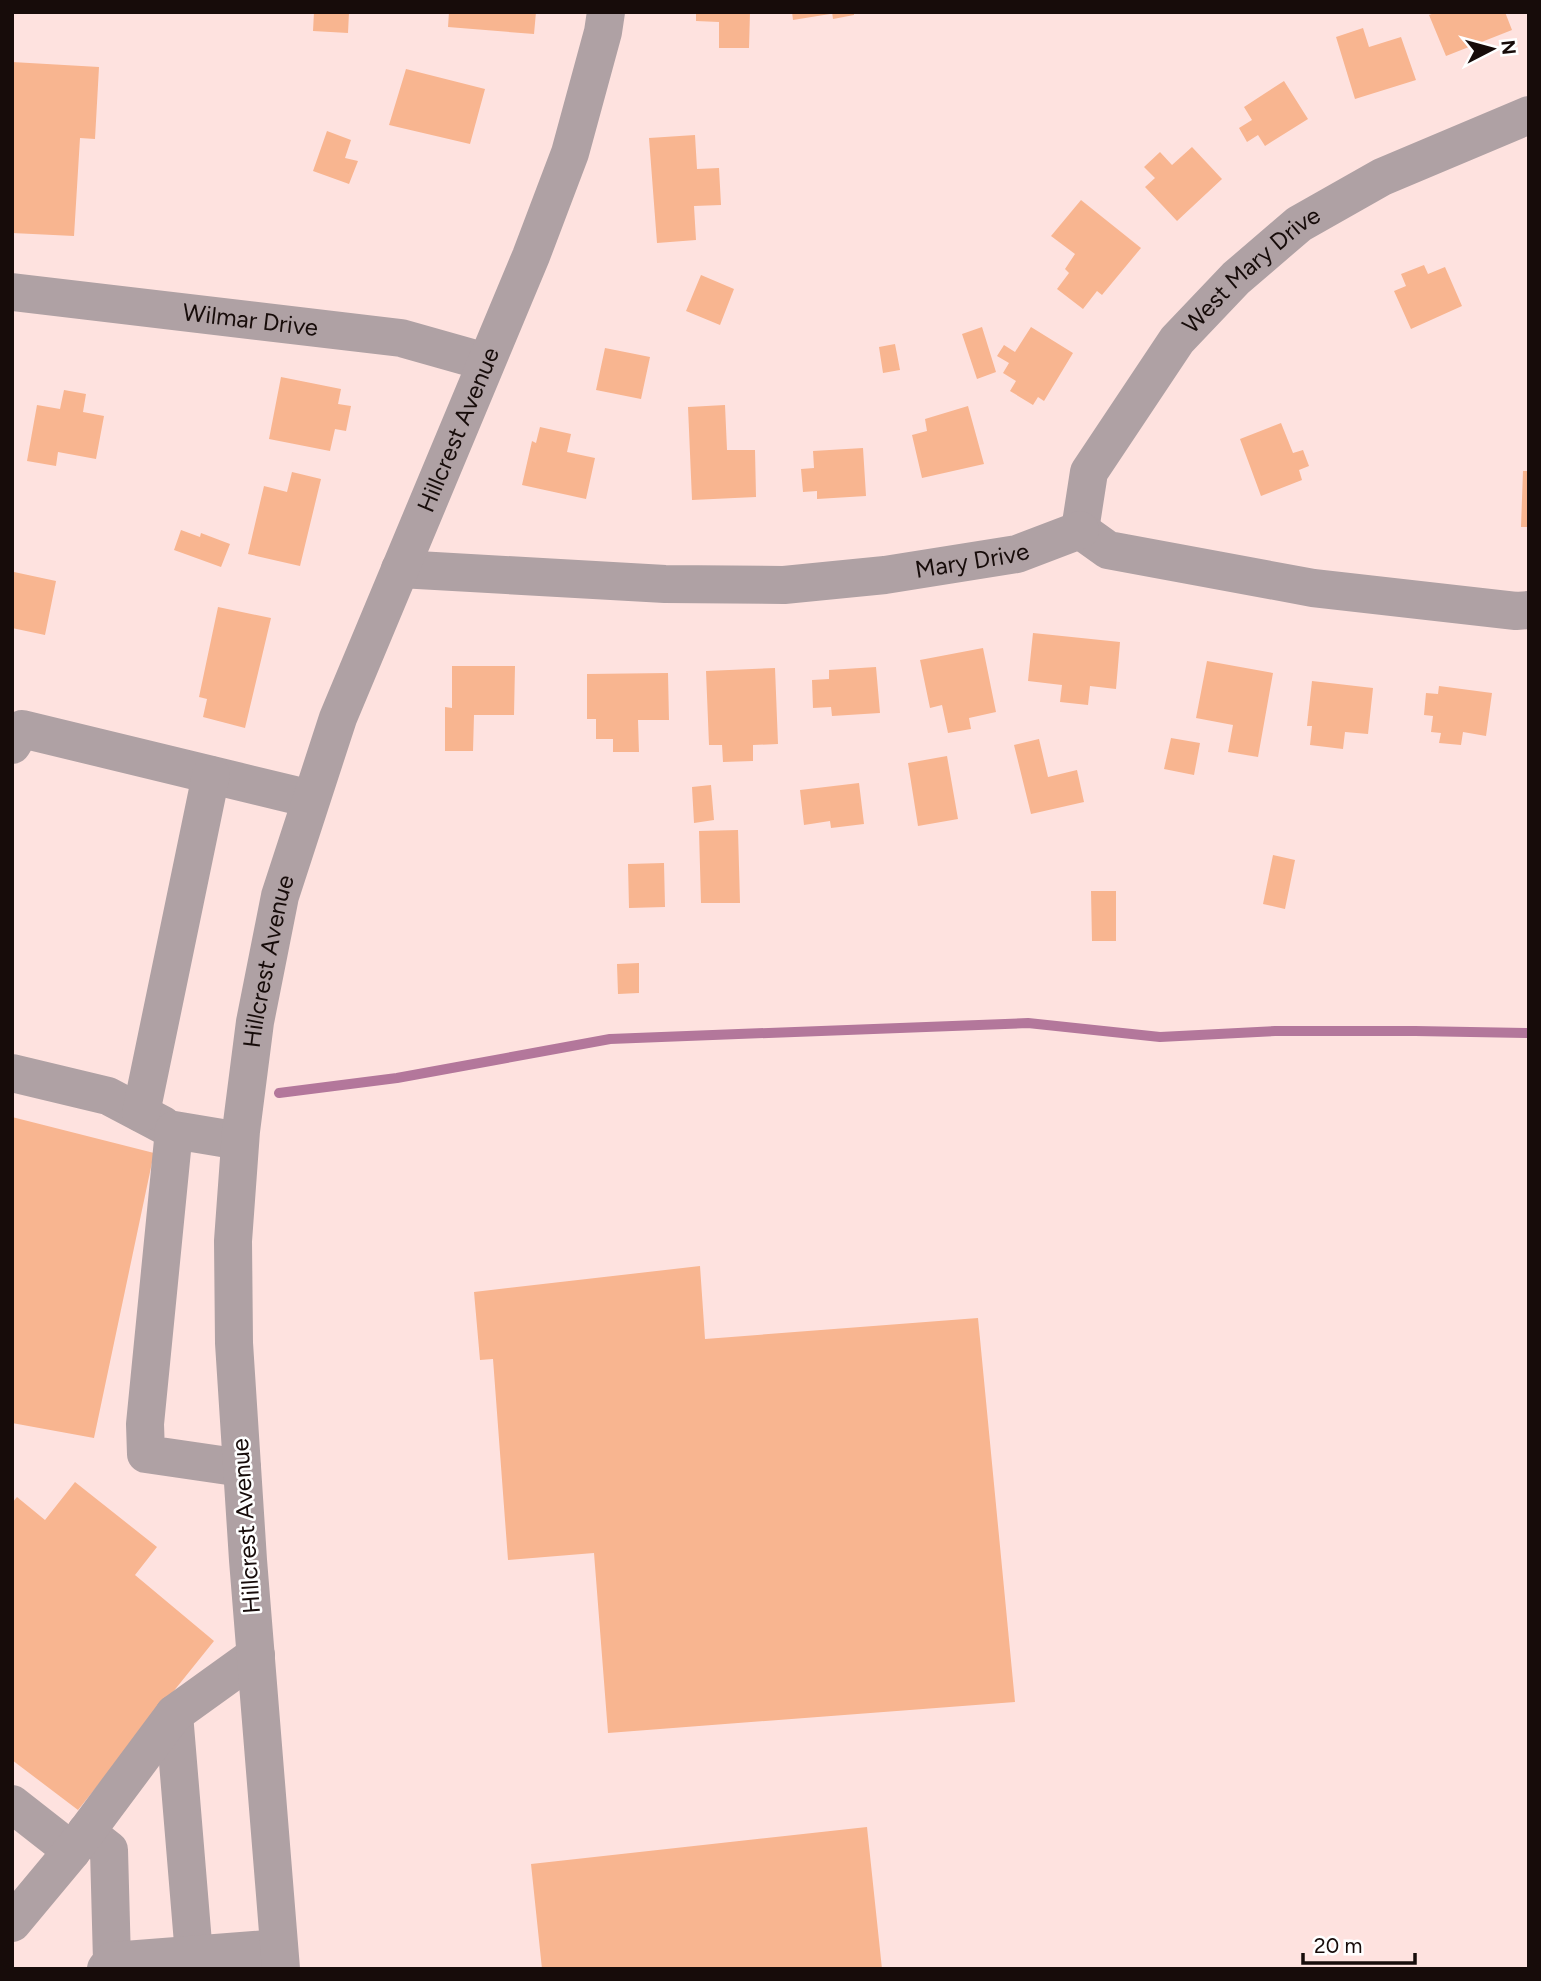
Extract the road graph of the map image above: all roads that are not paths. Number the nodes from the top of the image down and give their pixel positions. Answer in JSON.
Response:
{"nodes":[{"id":1,"x":606,"y":12,"type":"edge"},
{"id":2,"x":1529,"y":115,"type":"edge"},
{"id":3,"x":13,"y":283,"type":"edge"},
{"id":4,"x":486,"y":362,"type":"junction"},
{"id":5,"x":1080,"y":530,"type":"junction"},
{"id":6,"x":400,"y":569,"type":"junction"},
{"id":7,"x":1529,"y":610,"type":"edge"},
{"id":8,"x":12,"y":744,"type":"edge"},
{"id":9,"x":211,"y":775,"type":"junction"},
{"id":10,"x":311,"y":799,"type":"junction"},
{"id":11,"x":12,"y":1073,"type":"edge"},
{"id":12,"x":141,"y":1113,"type":"junction"},
{"id":13,"x":174,"y":1130,"type":"junction"},
{"id":14,"x":240,"y":1141,"type":"junction"},
{"id":15,"x":242,"y":1468,"type":"junction"},
{"id":16,"x":256,"y":1654,"type":"junction"},
{"id":17,"x":174,"y":1714,"type":"junction"},
{"id":18,"x":12,"y":1804,"type":"edge"},
{"id":19,"x":79,"y":1842,"type":"junction"},
{"id":20,"x":12,"y":1923,"type":"edge"},
{"id":21,"x":194,"y":1955,"type":"junction"},
{"id":22,"x":280,"y":1958,"type":"edge"},
{"id":23,"x":104,"y":1966,"type":"edge"}],
"edges":[{"from":1,"to":4,"type":"street","name":"Hillcrest Avenue"},
{"from":2,"to":5,"type":"street","name":"West Mary Drive"},
{"from":3,"to":4,"type":"street","name":"Wilmar Drive"},
{"from":4,"to":6,"type":"street","name":"Hillcrest Avenue"},
{"from":5,"to":6,"type":"street","name":"Mary Drive"},
{"from":5,"to":7,"type":"street"},
{"from":6,"to":10,"type":"street","name":"Hillcrest Avenue"},
{"from":8,"to":9,"type":"street"},
{"from":9,"to":10,"type":"street"},
{"from":9,"to":12,"type":"street"},
{"from":10,"to":14,"type":"street","name":"Hillcrest Avenue"},
{"from":11,"to":12,"type":"street"},
{"from":12,"to":13,"type":"street"},
{"from":13,"to":14,"type":"street"},
{"from":13,"to":15,"type":"street"},
{"from":14,"to":15,"type":"street","name":"Hillcrest Avenue"},
{"from":15,"to":16,"type":"street","name":"Hillcrest Avenue"},
{"from":16,"to":17,"type":"street"},
{"from":16,"to":22,"type":"street","name":"Hillcrest Avenue"},
{"from":17,"to":19,"type":"street"},
{"from":17,"to":21,"type":"street"},
{"from":18,"to":19,"type":"street"},
{"from":19,"to":20,"type":"street"},
{"from":19,"to":23,"type":"street"},
{"from":21,"to":22,"type":"street"},
{"from":21,"to":23,"type":"street"}]}
